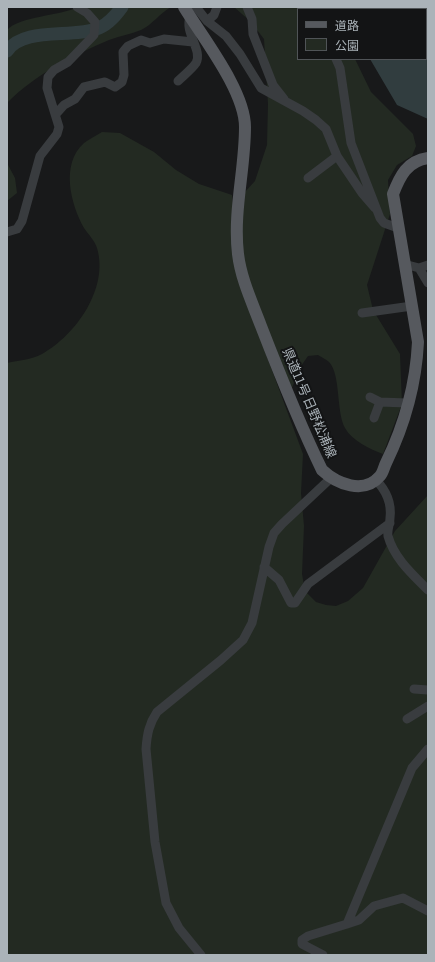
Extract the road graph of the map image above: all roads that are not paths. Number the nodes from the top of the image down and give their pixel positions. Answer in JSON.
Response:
{"nodes":[{"id":1,"x":77,"y":7,"type":"edge"},
{"id":2,"x":217,"y":7,"type":"edge"},
{"id":3,"x":247,"y":7,"type":"edge"},
{"id":4,"x":190,"y":10,"type":"edge"},
{"id":5,"x":207,"y":21,"type":"junction"},
{"id":6,"x":193,"y":42,"type":"junction"},
{"id":7,"x":336,"y":60,"type":"edge"},
{"id":8,"x":178,"y":81,"type":"dead end"},
{"id":9,"x":287,"y":103,"type":"junction"},
{"id":10,"x":56,"y":114,"type":"junction"},
{"id":11,"x":337,"y":156,"type":"junction"},
{"id":12,"x":428,"y":158,"type":"edge"},
{"id":13,"x":308,"y":178,"type":"dead end"},
{"id":14,"x":375,"y":208,"type":"junction"},
{"id":15,"x":398,"y":228,"type":"junction"},
{"id":16,"x":7,"y":232,"type":"edge"},
{"id":17,"x":404,"y":264,"type":"junction"},
{"id":18,"x":428,"y":265,"type":"edge"},
{"id":19,"x":419,"y":268,"type":"junction"},
{"id":20,"x":428,"y":283,"type":"edge"},
{"id":21,"x":412,"y":306,"type":"junction"},
{"id":22,"x":362,"y":313,"type":"dead end"},
{"id":23,"x":370,"y":397,"type":"dead end"},
{"id":24,"x":380,"y":402,"type":"junction"},
{"id":25,"x":408,"y":403,"type":"junction"},
{"id":26,"x":374,"y":418,"type":"dead end"},
{"id":27,"x":331,"y":478,"type":"junction"},
{"id":28,"x":375,"y":479,"type":"junction"},
{"id":29,"x":390,"y":523,"type":"junction"},
{"id":30,"x":264,"y":567,"type":"junction"},
{"id":31,"x":428,"y":590,"type":"edge"},
{"id":32,"x":414,"y":690,"type":"dead end"},
{"id":33,"x":428,"y":690,"type":"edge"},
{"id":34,"x":428,"y":706,"type":"edge"},
{"id":35,"x":407,"y":719,"type":"dead end"},
{"id":36,"x":428,"y":750,"type":"edge"},
{"id":37,"x":428,"y":911,"type":"edge"},
{"id":38,"x":347,"y":924,"type":"junction"},
{"id":39,"x":201,"y":955,"type":"edge"},
{"id":40,"x":323,"y":955,"type":"edge"}],
"edges":[{"from":1,"to":10,"type":"street"},
{"from":2,"to":5,"type":"street"},
{"from":3,"to":9,"type":"street"},
{"from":4,"to":5,"type":"street"},
{"from":4,"to":6,"type":"street"},
{"from":4,"to":27,"type":"main road","name":"県道11号 日野松浦線"},
{"from":5,"to":9,"type":"street"},
{"from":6,"to":8,"type":"street"},
{"from":6,"to":10,"type":"street"},
{"from":7,"to":14,"type":"street"},
{"from":9,"to":11,"type":"street"},
{"from":10,"to":16,"type":"street"},
{"from":11,"to":13,"type":"street"},
{"from":11,"to":14,"type":"street"},
{"from":12,"to":15,"type":"main road"},
{"from":14,"to":15,"type":"street"},
{"from":15,"to":17,"type":"main road"},
{"from":17,"to":19,"type":"street"},
{"from":17,"to":21,"type":"main road"},
{"from":18,"to":19,"type":"street"},
{"from":19,"to":20,"type":"street"},
{"from":21,"to":22,"type":"street"},
{"from":21,"to":25,"type":"main road"},
{"from":23,"to":24,"type":"street"},
{"from":24,"to":25,"type":"street"},
{"from":24,"to":26,"type":"street"},
{"from":25,"to":28,"type":"main road"},
{"from":27,"to":28,"type":"main road","name":"県道11号 日野松浦線"},
{"from":27,"to":30,"type":"street"},
{"from":28,"to":29,"type":"street"},
{"from":29,"to":30,"type":"street"},
{"from":29,"to":31,"type":"street"},
{"from":30,"to":39,"type":"street"},
{"from":32,"to":33,"type":"street"},
{"from":34,"to":35,"type":"street"},
{"from":36,"to":38,"type":"street"},
{"from":37,"to":38,"type":"street"},
{"from":38,"to":40,"type":"street"}]}
